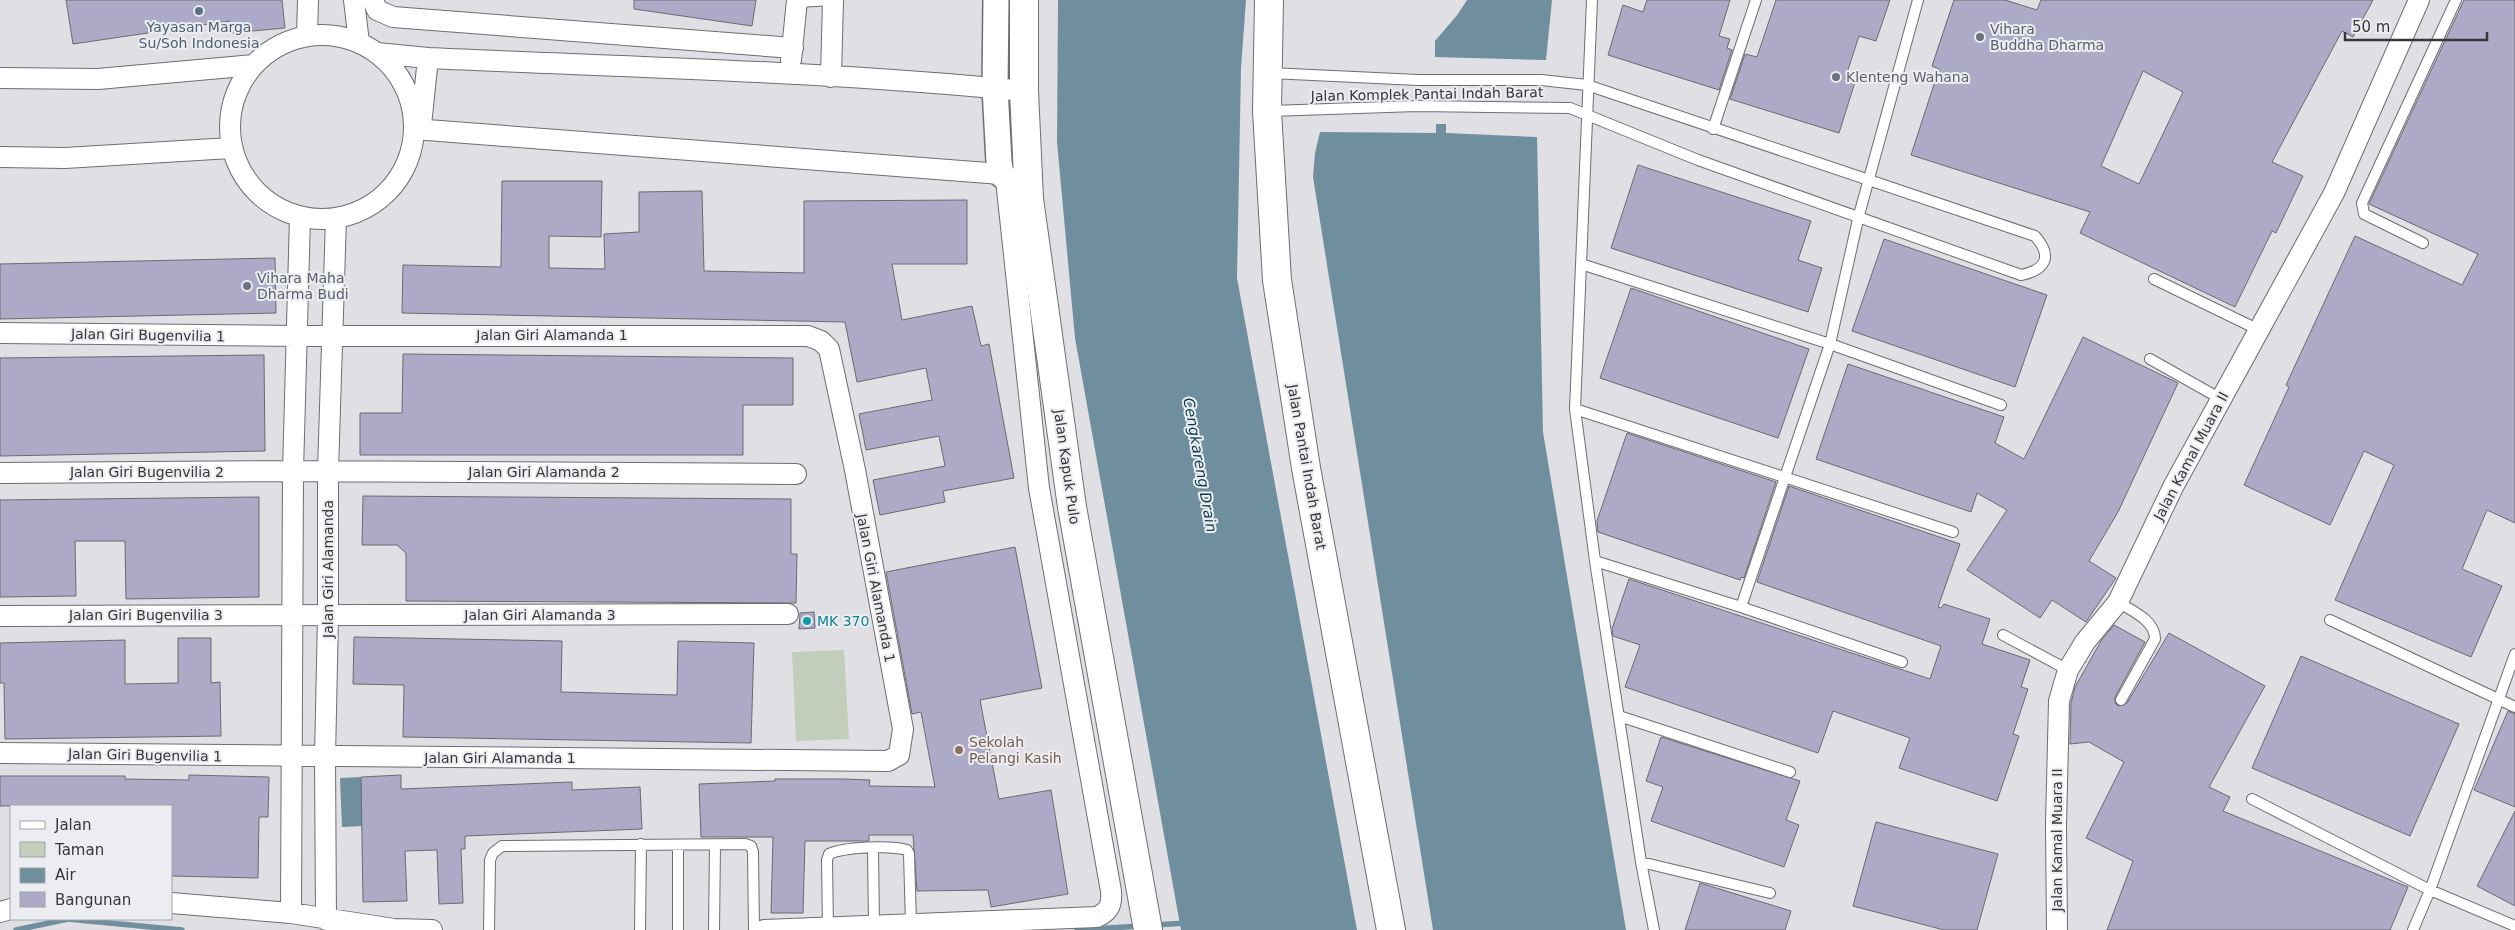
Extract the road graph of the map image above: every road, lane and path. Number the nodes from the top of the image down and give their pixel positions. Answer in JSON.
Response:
{"nodes":[{"id":1,"x":308,"y":0,"type":"edge"},
{"id":2,"x":354,"y":0,"type":"edge"},
{"id":3,"x":373,"y":0,"type":"edge"},
{"id":4,"x":833,"y":0,"type":"edge"},
{"id":5,"x":996,"y":0,"type":"edge"},
{"id":6,"x":1024,"y":0,"type":"edge"},
{"id":7,"x":1269,"y":0,"type":"edge"},
{"id":8,"x":1592,"y":0,"type":"edge"},
{"id":9,"x":1756,"y":0,"type":"edge"},
{"id":10,"x":1918,"y":0,"type":"edge"},
{"id":11,"x":2419,"y":0,"type":"edge"},
{"id":12,"x":2456,"y":0,"type":"edge"},
{"id":13,"x":798,"y":1,"type":"edge"},
{"id":14,"x":307,"y":36,"type":"junction"},
{"id":15,"x":359,"y":43,"type":"junction"},
{"id":16,"x":793,"y":48,"type":"junction"},
{"id":17,"x":377,"y":53,"type":"junction"},
{"id":18,"x":428,"y":58,"type":"junction"},
{"id":19,"x":254,"y":65,"type":"junction"},
{"id":20,"x":1267,"y":73,"type":"junction"},
{"id":21,"x":789,"y":74,"type":"junction"},
{"id":22,"x":831,"y":77,"type":"junction"},
{"id":23,"x":0,"y":78,"type":"edge"},
{"id":24,"x":1587,"y":85,"type":"junction"},
{"id":25,"x":995,"y":88,"type":"junction"},
{"id":26,"x":1024,"y":91,"type":"junction"},
{"id":27,"x":1267,"y":112,"type":"junction"},
{"id":28,"x":1586,"y":115,"type":"junction"},
{"id":29,"x":418,"y":129,"type":"junction"},
{"id":30,"x":1713,"y":129,"type":"junction"},
{"id":31,"x":231,"y":148,"type":"junction"},
{"id":32,"x":0,"y":157,"type":"edge"},
{"id":33,"x":1004,"y":177,"type":"junction"},
{"id":34,"x":1870,"y":180,"type":"junction"},
{"id":35,"x":1029,"y":199,"type":"junction"},
{"id":36,"x":1859,"y":215,"type":"junction"},
{"id":37,"x":300,"y":217,"type":"junction"},
{"id":38,"x":336,"y":218,"type":"junction"},
{"id":39,"x":2423,"y":242,"type":"dead end"},
{"id":40,"x":1580,"y":264,"type":"junction"},
{"id":41,"x":2154,"y":279,"type":"dead end"},
{"id":42,"x":2259,"y":330,"type":"junction"},
{"id":43,"x":0,"y":334,"type":"edge"},
{"id":44,"x":332,"y":335,"type":"junction"},
{"id":45,"x":297,"y":336,"type":"junction"},
{"id":46,"x":1830,"y":344,"type":"junction"},
{"id":47,"x":2150,"y":359,"type":"dead end"},
{"id":48,"x":2221,"y":399,"type":"junction"},
{"id":49,"x":2001,"y":405,"type":"dead end"},
{"id":50,"x":1576,"y":409,"type":"junction"},
{"id":51,"x":293,"y":471,"type":"junction"},
{"id":52,"x":328,"y":471,"type":"junction"},
{"id":53,"x":0,"y":472,"type":"edge"},
{"id":54,"x":796,"y":474,"type":"dead end"},
{"id":55,"x":1784,"y":477,"type":"junction"},
{"id":56,"x":1953,"y":532,"type":"dead end"},
{"id":57,"x":1595,"y":561,"type":"junction"},
{"id":58,"x":2118,"y":602,"type":"junction"},
{"id":59,"x":1741,"y":607,"type":"junction"},
{"id":60,"x":788,"y":614,"type":"dead end"},
{"id":61,"x":292,"y":615,"type":"junction"},
{"id":62,"x":0,"y":616,"type":"edge"},
{"id":63,"x":328,"y":616,"type":"junction"},
{"id":64,"x":2330,"y":620,"type":"dead end"},
{"id":65,"x":2003,"y":635,"type":"dead end"},
{"id":66,"x":2515,"y":654,"type":"edge"},
{"id":67,"x":1902,"y":662,"type":"dead end"},
{"id":68,"x":2068,"y":670,"type":"junction"},
{"id":69,"x":2121,"y":700,"type":"dead end"},
{"id":70,"x":2499,"y":700,"type":"junction"},
{"id":71,"x":2515,"y":707,"type":"edge"},
{"id":72,"x":1618,"y":716,"type":"junction"},
{"id":73,"x":0,"y":753,"type":"edge"},
{"id":74,"x":290,"y":757,"type":"junction"},
{"id":75,"x":325,"y":757,"type":"junction"},
{"id":76,"x":1790,"y":772,"type":"dead end"},
{"id":77,"x":2252,"y":799,"type":"dead end"},
{"id":78,"x":641,"y":844,"type":"junction"},
{"id":79,"x":678,"y":845,"type":"junction"},
{"id":80,"x":715,"y":845,"type":"junction"},
{"id":81,"x":873,"y":848,"type":"junction"},
{"id":82,"x":1641,"y":862,"type":"junction"},
{"id":83,"x":2430,"y":890,"type":"junction"},
{"id":84,"x":1770,"y":893,"type":"dead end"},
{"id":85,"x":172,"y":903,"type":"edge"},
{"id":86,"x":291,"y":913,"type":"junction"},
{"id":87,"x":326,"y":920,"type":"junction"},
{"id":88,"x":1147,"y":923,"type":"edge"},
{"id":89,"x":911,"y":924,"type":"junction"},
{"id":90,"x":874,"y":926,"type":"junction"},
{"id":91,"x":2515,"y":926,"type":"edge"},
{"id":92,"x":828,"y":928,"type":"junction"},
{"id":93,"x":432,"y":930,"type":"edge"},
{"id":94,"x":490,"y":930,"type":"edge"},
{"id":95,"x":640,"y":930,"type":"edge"},
{"id":96,"x":678,"y":930,"type":"edge"},
{"id":97,"x":714,"y":930,"type":"edge"},
{"id":98,"x":754,"y":930,"type":"edge"},
{"id":99,"x":764,"y":930,"type":"edge"},
{"id":100,"x":1392,"y":930,"type":"edge"},
{"id":101,"x":1654,"y":930,"type":"edge"},
{"id":102,"x":2058,"y":930,"type":"edge"},
{"id":103,"x":2413,"y":930,"type":"edge"}],
"edges":[{"from":1,"to":14,"type":"street"},
{"from":2,"to":15,"type":"street"},
{"from":3,"to":16,"type":"street"},
{"from":4,"to":13,"type":"lane"},
{"from":4,"to":22,"type":"street"},
{"from":5,"to":25,"type":"street"},
{"from":6,"to":26,"type":"main road","name":"Jalan Kapuk Pulo"},
{"from":7,"to":20,"type":"main road","name":"Jalan Pantai Indah Barat"},
{"from":8,"to":24,"type":"lane"},
{"from":9,"to":30,"type":"lane"},
{"from":10,"to":34,"type":"lane"},
{"from":11,"to":42,"type":"street","name":"Jalan Kamal Muara II"},
{"from":12,"to":39,"type":"lane"},
{"from":13,"to":16,"type":"street"},
{"from":14,"to":15,"type":"street"},
{"from":14,"to":19,"type":"street"},
{"from":15,"to":17,"type":"street"},
{"from":16,"to":21,"type":"street"},
{"from":17,"to":18,"type":"street"},
{"from":17,"to":29,"type":"street"},
{"from":18,"to":21,"type":"street"},
{"from":18,"to":29,"type":"street"},
{"from":19,"to":23,"type":"street"},
{"from":19,"to":31,"type":"street"},
{"from":20,"to":24,"type":"lane","name":"Jalan Komplek Pantai Indah Barat"},
{"from":20,"to":27,"type":"main road","name":"Jalan Pantai Indah Barat"},
{"from":21,"to":22,"type":"street"},
{"from":22,"to":25,"type":"street"},
{"from":24,"to":28,"type":"lane"},
{"from":24,"to":30,"type":"lane","name":"Jalan Komplek Pantai Indah Barat"},
{"from":25,"to":26,"type":"street"},
{"from":25,"to":33,"type":"street"},
{"from":26,"to":35,"type":"main road","name":"Jalan Kapuk Pulo"},
{"from":27,"to":28,"type":"lane","name":"Jalan Komplek Pantai Indah Barat"},
{"from":27,"to":100,"type":"main road","name":"Jalan Pantai Indah Barat"},
{"from":28,"to":36,"type":"lane","name":"Jalan Komplek Pantai Indah Barat"},
{"from":28,"to":40,"type":"lane"},
{"from":29,"to":33,"type":"street"},
{"from":29,"to":38,"type":"street"},
{"from":30,"to":34,"type":"lane","name":"Jalan Komplek Pantai Indah Barat"},
{"from":31,"to":32,"type":"street"},
{"from":31,"to":37,"type":"street"},
{"from":33,"to":35,"type":"street"},
{"from":33,"to":89,"type":"street"},
{"from":34,"to":36,"type":"lane"},
{"from":34,"to":36,"type":"lane","name":"Jalan Komplek Pantai Indah Barat"},
{"from":35,"to":88,"type":"main road","name":"Jalan Kapuk Pulo"},
{"from":36,"to":46,"type":"lane"},
{"from":37,"to":38,"type":"street"},
{"from":37,"to":45,"type":"street"},
{"from":38,"to":44,"type":"street","name":"Jalan Giri Alamanda"},
{"from":40,"to":46,"type":"lane"},
{"from":40,"to":50,"type":"lane"},
{"from":41,"to":42,"type":"lane"},
{"from":42,"to":48,"type":"street","name":"Jalan Kamal Muara II"},
{"from":43,"to":45,"type":"street","name":"Jalan Giri Bugenvilia 1"},
{"from":44,"to":45,"type":"street","name":"Jalan Giri Alamanda 1"},
{"from":44,"to":52,"type":"street","name":"Jalan Giri Alamanda"},
{"from":44,"to":75,"type":"street","name":"Jalan Giri Alamanda 1"},
{"from":45,"to":51,"type":"street"},
{"from":46,"to":49,"type":"lane"},
{"from":46,"to":55,"type":"lane"},
{"from":47,"to":48,"type":"lane"},
{"from":48,"to":58,"type":"street","name":"Jalan Kamal Muara II"},
{"from":50,"to":55,"type":"lane"},
{"from":50,"to":57,"type":"lane"},
{"from":51,"to":52,"type":"street","name":"Jalan Giri Alamanda 2"},
{"from":51,"to":53,"type":"street","name":"Jalan Giri Bugenvilia 2"},
{"from":51,"to":61,"type":"street"},
{"from":52,"to":54,"type":"street","name":"Jalan Giri Alamanda 2"},
{"from":52,"to":63,"type":"street","name":"Jalan Giri Alamanda"},
{"from":55,"to":56,"type":"lane"},
{"from":55,"to":59,"type":"lane"},
{"from":57,"to":59,"type":"lane"},
{"from":57,"to":72,"type":"lane"},
{"from":58,"to":68,"type":"street","name":"Jalan Kamal Muara II"},
{"from":58,"to":69,"type":"lane"},
{"from":59,"to":67,"type":"lane"},
{"from":60,"to":63,"type":"street","name":"Jalan Giri Alamanda 3"},
{"from":61,"to":62,"type":"street","name":"Jalan Giri Bugenvilia 3"},
{"from":61,"to":63,"type":"street","name":"Jalan Giri Alamanda 3"},
{"from":61,"to":74,"type":"street"},
{"from":63,"to":75,"type":"street","name":"Jalan Giri Alamanda"},
{"from":64,"to":70,"type":"lane"},
{"from":65,"to":68,"type":"lane"},
{"from":66,"to":70,"type":"lane"},
{"from":68,"to":102,"type":"street","name":"Jalan Kamal Muara II"},
{"from":70,"to":71,"type":"lane"},
{"from":70,"to":83,"type":"lane"},
{"from":72,"to":76,"type":"lane"},
{"from":72,"to":82,"type":"lane"},
{"from":73,"to":74,"type":"street","name":"Jalan Giri Bugenvilia 1"},
{"from":74,"to":75,"type":"street","name":"Jalan Giri Alamanda 1"},
{"from":74,"to":86,"type":"street"},
{"from":75,"to":87,"type":"street","name":"Jalan Giri Alamanda"},
{"from":77,"to":83,"type":"lane"},
{"from":78,"to":79,"type":"lane"},
{"from":78,"to":94,"type":"lane"},
{"from":78,"to":95,"type":"lane"},
{"from":79,"to":80,"type":"lane"},
{"from":79,"to":96,"type":"lane"},
{"from":80,"to":97,"type":"lane"},
{"from":80,"to":98,"type":"lane"},
{"from":81,"to":89,"type":"lane"},
{"from":81,"to":90,"type":"lane"},
{"from":81,"to":92,"type":"lane"},
{"from":82,"to":84,"type":"lane"},
{"from":82,"to":101,"type":"lane"},
{"from":83,"to":91,"type":"lane"},
{"from":83,"to":103,"type":"lane"},
{"from":85,"to":86,"type":"street"},
{"from":86,"to":87,"type":"street"},
{"from":87,"to":93,"type":"street"},
{"from":89,"to":90,"type":"street"},
{"from":90,"to":92,"type":"street"},
{"from":92,"to":99,"type":"street"}]}
